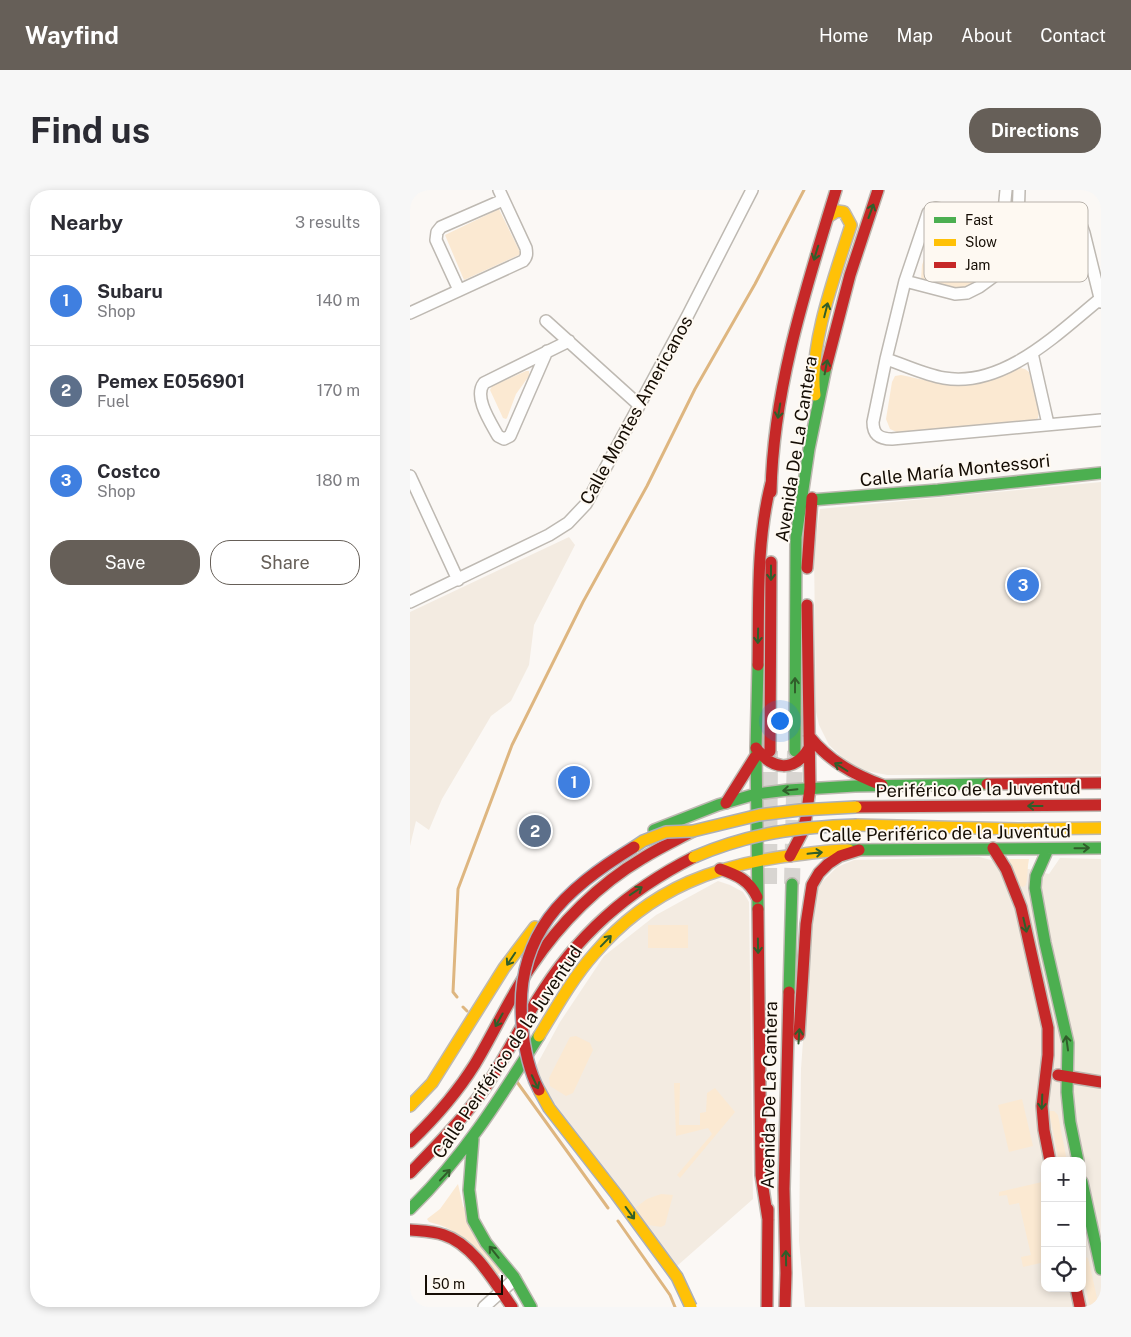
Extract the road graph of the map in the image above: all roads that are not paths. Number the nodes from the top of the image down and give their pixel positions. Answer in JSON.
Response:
{"nodes":[{"id":1,"x":752,"y":190,"type":"edge"},
{"id":2,"x":836,"y":190,"type":"edge"},
{"id":3,"x":878,"y":190,"type":"edge"},
{"id":4,"x":501,"y":195,"type":"edge"},
{"id":5,"x":828,"y":217,"type":"junction"},
{"id":6,"x":924,"y":225,"type":"edge"},
{"id":7,"x":1088,"y":249,"type":"edge"},
{"id":8,"x":905,"y":281,"type":"junction"},
{"id":9,"x":985,"y":282,"type":"edge"},
{"id":10,"x":459,"y":290,"type":"junction"},
{"id":11,"x":1101,"y":301,"type":"edge"},
{"id":12,"x":410,"y":313,"type":"edge"},
{"id":13,"x":546,"y":321,"type":"dead end"},
{"id":14,"x":569,"y":341,"type":"junction"},
{"id":15,"x":548,"y":351,"type":"junction"},
{"id":16,"x":1032,"y":353,"type":"junction"},
{"id":17,"x":886,"y":359,"type":"junction"},
{"id":18,"x":639,"y":406,"type":"junction"},
{"id":19,"x":818,"y":409,"type":"junction"},
{"id":20,"x":1101,"y":420,"type":"edge"},
{"id":21,"x":1048,"y":424,"type":"junction"},
{"id":22,"x":807,"y":465,"type":"junction"},
{"id":23,"x":1101,"y":473,"type":"edge"},
{"id":24,"x":412,"y":483,"type":"edge"},
{"id":25,"x":771,"y":483,"type":"junction"},
{"id":26,"x":812,"y":500,"type":"junction"},
{"id":27,"x":458,"y":580,"type":"junction"},
{"id":28,"x":410,"y":602,"type":"edge"},
{"id":29,"x":809,"y":736,"type":"junction"},
{"id":30,"x":809,"y":748,"type":"junction"},
{"id":31,"x":770,"y":751,"type":"tunnel mouth"},
{"id":32,"x":795,"y":751,"type":"tunnel mouth"},
{"id":33,"x":756,"y":752,"type":"junction"},
{"id":34,"x":1101,"y":783,"type":"edge"},
{"id":35,"x":882,"y":785,"type":"junction"},
{"id":36,"x":855,"y":786,"type":"junction"},
{"id":37,"x":810,"y":788,"type":"junction"},
{"id":38,"x":756,"y":794,"type":"junction"},
{"id":39,"x":722,"y":804,"type":"junction"},
{"id":40,"x":1101,"y":805,"type":"edge"},
{"id":41,"x":856,"y":807,"type":"joint"},
{"id":42,"x":856,"y":826,"type":"joint"},
{"id":43,"x":1101,"y":828,"type":"edge"},
{"id":44,"x":693,"y":831,"type":"junction"},
{"id":45,"x":993,"y":848,"type":"junction"},
{"id":46,"x":1101,"y":848,"type":"edge"},
{"id":47,"x":1048,"y":849,"type":"junction"},
{"id":48,"x":843,"y":850,"type":"junction"},
{"id":49,"x":859,"y":850,"type":"junction"},
{"id":50,"x":790,"y":856,"type":"junction"},
{"id":51,"x":758,"y":861,"type":"junction"},
{"id":52,"x":722,"y":869,"type":"junction"},
{"id":53,"x":769,"y":884,"type":"tunnel mouth"},
{"id":54,"x":792,"y":884,"type":"tunnel mouth"},
{"id":55,"x":758,"y":897,"type":"junction"},
{"id":56,"x":1037,"y":903,"type":"junction"},
{"id":57,"x":1021,"y":907,"type":"junction"},
{"id":58,"x":1046,"y":1074,"type":"junction"},
{"id":59,"x":1066,"y":1075,"type":"junction"},
{"id":60,"x":1101,"y":1082,"type":"edge"},
{"id":61,"x":410,"y":1106,"type":"edge"},
{"id":62,"x":474,"y":1139,"type":"junction"},
{"id":63,"x":410,"y":1142,"type":"edge"},
{"id":64,"x":1049,"y":1157,"type":"edge"},
{"id":65,"x":1077,"y":1157,"type":"edge"},
{"id":66,"x":410,"y":1173,"type":"edge"},
{"id":67,"x":784,"y":1189,"type":"junction"},
{"id":68,"x":1084,"y":1202,"type":"edge"},
{"id":69,"x":410,"y":1209,"type":"edge"},
{"id":70,"x":768,"y":1220,"type":"junction"},
{"id":71,"x":410,"y":1230,"type":"edge"},
{"id":72,"x":1088,"y":1234,"type":"edge"},
{"id":73,"x":1101,"y":1269,"type":"edge"},
{"id":74,"x":515,"y":1279,"type":"junction"},
{"id":75,"x":502,"y":1292,"type":"junction"},
{"id":76,"x":1077,"y":1292,"type":"edge"},
{"id":77,"x":484,"y":1307,"type":"edge"},
{"id":78,"x":512,"y":1307,"type":"edge"},
{"id":79,"x":531,"y":1307,"type":"edge"},
{"id":80,"x":691,"y":1307,"type":"edge"},
{"id":81,"x":767,"y":1307,"type":"edge"},
{"id":82,"x":785,"y":1307,"type":"edge"},
{"id":83,"x":1080,"y":1307,"type":"edge"}],
"edges":[{"from":1,"to":18,"type":"street","name":"Calle Montes Americanos"},
{"from":2,"to":5,"type":"main road","name":"Avenida De La Cantera"},
{"from":19,"to":3,"type":"main road","name":"Avenida De La Cantera","one_way":true},
{"from":4,"to":10,"type":"street"},
{"from":4,"to":10,"type":"street"},
{"from":19,"to":5,"type":"main road","one_way":true},
{"from":5,"to":25,"type":"main road","name":"Avenida De La Cantera","one_way":true},
{"from":6,"to":8,"type":"street"},
{"from":7,"to":11,"type":"street"},
{"from":8,"to":9,"type":"street"},
{"from":8,"to":17,"type":"street"},
{"from":10,"to":12,"type":"street"},
{"from":11,"to":16,"type":"street"},
{"from":13,"to":14,"type":"street"},
{"from":14,"to":15,"type":"street"},
{"from":14,"to":18,"type":"street"},
{"from":15,"to":15,"type":"street"},
{"from":16,"to":17,"type":"street"},
{"from":16,"to":21,"type":"street"},
{"from":17,"to":21,"type":"street"},
{"from":18,"to":27,"type":"street","name":"Calle Montes Americanos"},
{"from":19,"to":22,"type":"main road","name":"Avenida De La Cantera"},
{"from":20,"to":21,"type":"street"},
{"from":22,"to":26,"type":"main road"},
{"from":32,"to":22,"type":"main road","name":"Avenida De La Cantera","one_way":true},
{"from":23,"to":26,"type":"main road","name":"Calle María Montessori"},
{"from":24,"to":27,"type":"street"},
{"from":25,"to":31,"type":"main road","name":"Avenida De La Cantera","one_way":true},
{"from":25,"to":33,"type":"main road","one_way":true},
{"from":26,"to":29,"type":"main road"},
{"from":27,"to":28,"type":"street","name":"Calle Montes Americanos"},
{"from":29,"to":30,"type":"main road"},
{"from":35,"to":29,"type":"main road","one_way":true},
{"from":30,"to":33,"type":"main road"},
{"from":30,"to":37,"type":"main road"},
{"from":33,"to":38,"type":"main road"},
{"from":33,"to":39,"type":"main road"},
{"from":34,"to":35,"type":"main road"},
{"from":35,"to":36,"type":"main road"},
{"from":36,"to":37,"type":"main road"},
{"from":36,"to":48,"type":"main road"},
{"from":37,"to":38,"type":"main road","one_way":true},
{"from":37,"to":50,"type":"main road"},
{"from":38,"to":39,"type":"main road"},
{"from":38,"to":51,"type":"main road"},
{"from":39,"to":52,"type":"main road"},
{"from":39,"to":61,"type":"main road","one_way":true},
{"from":40,"to":41,"type":"main road","name":"Periférico de la Juventud","one_way":true},
{"from":41,"to":44,"type":"main road","name":"Calle Periférico de la Juventud","bridge":true},
{"from":42,"to":43,"type":"main road","name":"Periférico de la Juventud"},
{"from":66,"to":42,"type":"main road","name":"Calle Periférico de la Juventud","one_way":true,"bridge":true},
{"from":44,"to":63,"type":"main road","one_way":true},
{"from":44,"to":80,"type":"main road","one_way":true,"bridge":true},
{"from":45,"to":47,"type":"main road","name":"Calle Periférico de la Juventud"},
{"from":45,"to":49,"type":"main road","name":"Calle Periférico de la Juventud"},
{"from":45,"to":57,"type":"main road"},
{"from":47,"to":46,"type":"main road","name":"Calle Periférico de la Juventud","one_way":true},
{"from":47,"to":56,"type":"main road"},
{"from":48,"to":49,"type":"main road","name":"Calle Periférico de la Juventud"},
{"from":50,"to":48,"type":"main road","name":"Calle Periférico de la Juventud","one_way":true},
{"from":67,"to":49,"type":"main road","one_way":true},
{"from":50,"to":51,"type":"main road","name":"Calle Periférico de la Juventud"},
{"from":51,"to":52,"type":"main road","name":"Calle Periférico de la Juventud"},
{"from":51,"to":55,"type":"main road"},
{"from":52,"to":55,"type":"main road"},
{"from":62,"to":52,"type":"main road","name":"Calle Periférico de la Juventud","one_way":true},
{"from":53,"to":70,"type":"main road","name":"Avenida De La Cantera"},
{"from":54,"to":67,"type":"main road","name":"Avenida De La Cantera"},
{"from":55,"to":70,"type":"main road","one_way":true},
{"from":56,"to":57,"type":"main road"},
{"from":59,"to":56,"type":"main road","one_way":true},
{"from":57,"to":58,"type":"main road","one_way":true},
{"from":58,"to":59,"type":"main road"},
{"from":58,"to":64,"type":"main road","one_way":true},
{"from":59,"to":60,"type":"main road"},
{"from":59,"to":65,"type":"main road"},
{"from":69,"to":62,"type":"main road","name":"Calle Periférico de la Juventud","one_way":true},
{"from":74,"to":62,"type":"main road","one_way":true},
{"from":82,"to":67,"type":"main road","name":"Avenida De La Cantera","one_way":true},
{"from":68,"to":72,"type":"main road"},
{"from":70,"to":81,"type":"main road","name":"Avenida De La Cantera"},
{"from":71,"to":75,"type":"main road"},
{"from":72,"to":73,"type":"main road"},
{"from":74,"to":75,"type":"street"},
{"from":74,"to":79,"type":"main road"},
{"from":75,"to":77,"type":"street"},
{"from":75,"to":78,"type":"main road"},
{"from":76,"to":83,"type":"main road"}]}
